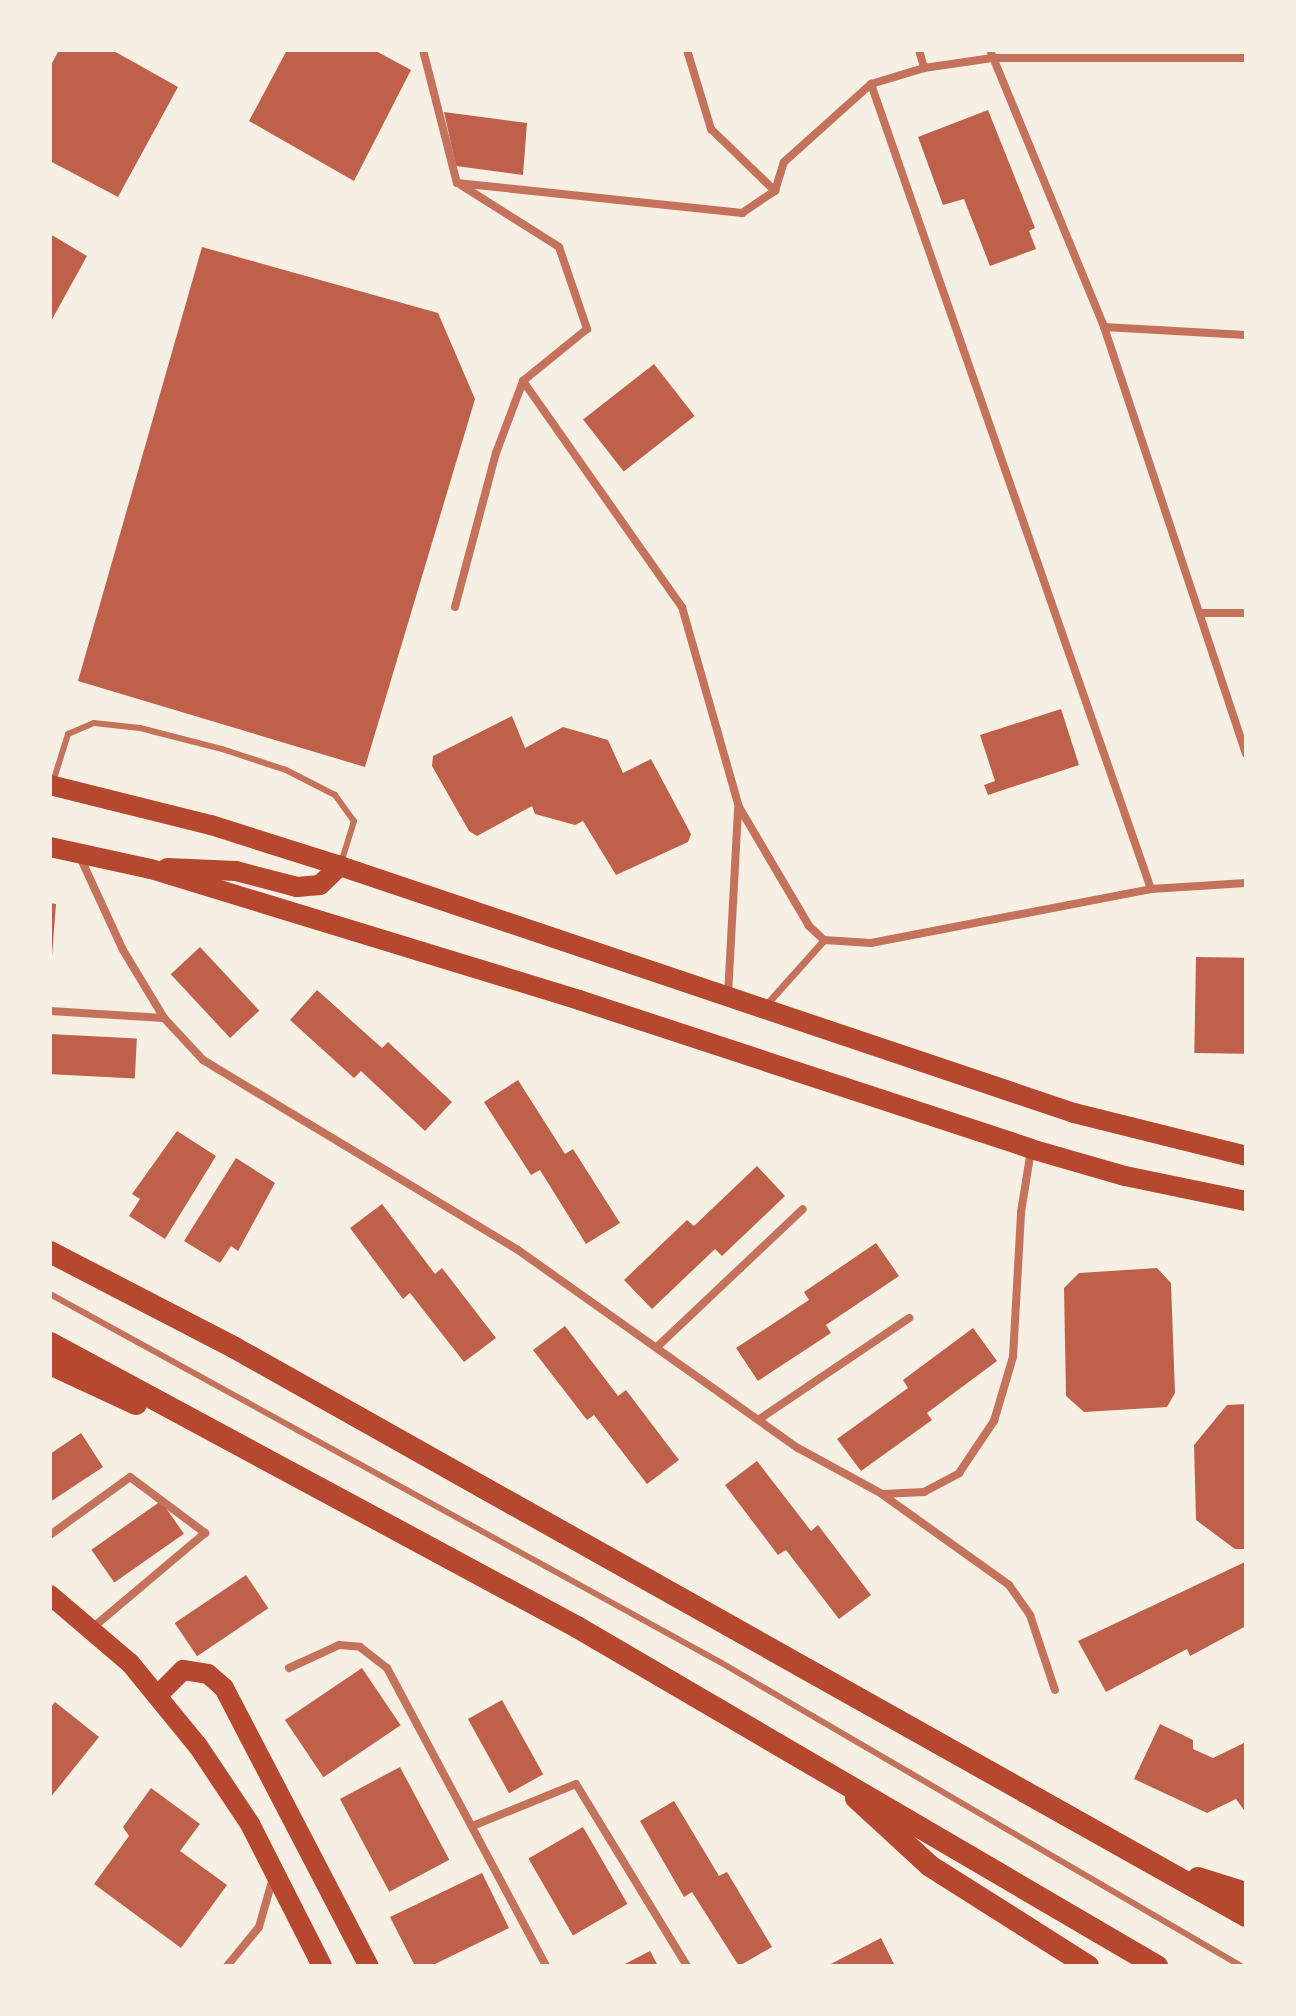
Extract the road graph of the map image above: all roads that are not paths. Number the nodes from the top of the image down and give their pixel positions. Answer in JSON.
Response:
{"nodes":[{"id":1,"x":423,"y":50,"type":"edge"},
{"id":2,"x":687,"y":50,"type":"edge"},
{"id":3,"x":919,"y":50,"type":"edge"},
{"id":4,"x":1120,"y":53,"type":"edge"},
{"id":5,"x":991,"y":54,"type":"edge"},
{"id":6,"x":1246,"y":58,"type":"edge"},
{"id":7,"x":924,"y":68,"type":"junction"},
{"id":8,"x":871,"y":84,"type":"junction"},
{"id":9,"x":457,"y":183,"type":"junction"},
{"id":10,"x":775,"y":191,"type":"junction"},
{"id":11,"x":1104,"y":327,"type":"junction"},
{"id":12,"x":1246,"y":335,"type":"edge"},
{"id":13,"x":523,"y":381,"type":"junction"},
{"id":14,"x":455,"y":607,"type":"dead end"},
{"id":15,"x":1200,"y":613,"type":"junction"},
{"id":16,"x":1246,"y":613,"type":"edge"},
{"id":17,"x":1246,"y":754,"type":"edge"},
{"id":18,"x":51,"y":785,"type":"edge"},
{"id":19,"x":739,"y":807,"type":"junction"},
{"id":20,"x":50,"y":847,"type":"edge"},
{"id":21,"x":78,"y":853,"type":"junction"},
{"id":22,"x":340,"y":866,"type":"junction"},
{"id":23,"x":151,"y":869,"type":"junction"},
{"id":24,"x":1246,"y":883,"type":"edge"},
{"id":25,"x":1151,"y":889,"type":"junction"},
{"id":26,"x":824,"y":940,"type":"junction"},
{"id":27,"x":728,"y":996,"type":"junction"},
{"id":28,"x":762,"y":1008,"type":"junction"},
{"id":29,"x":50,"y":1011,"type":"edge"},
{"id":30,"x":164,"y":1018,"type":"junction"},
{"id":31,"x":1031,"y":1149,"type":"junction"},
{"id":32,"x":1246,"y":1156,"type":"edge"},
{"id":33,"x":1246,"y":1201,"type":"edge"},
{"id":34,"x":803,"y":1209,"type":"dead end"},
{"id":35,"x":50,"y":1238,"type":"edge"},
{"id":36,"x":50,"y":1252,"type":"edge"},
{"id":37,"x":119,"y":1287,"type":"junction"},
{"id":38,"x":50,"y":1294,"type":"edge"},
{"id":39,"x":909,"y":1318,"type":"dead end"},
{"id":40,"x":50,"y":1343,"type":"edge"},
{"id":41,"x":658,"y":1346,"type":"junction"},
{"id":42,"x":50,"y":1364,"type":"edge"},
{"id":43,"x":761,"y":1418,"type":"junction"},
{"id":44,"x":238,"y":1445,"type":"junction"},
{"id":45,"x":882,"y":1494,"type":"junction"},
{"id":46,"x":50,"y":1535,"type":"edge"},
{"id":47,"x":50,"y":1595,"type":"edge"},
{"id":48,"x":92,"y":1628,"type":"junction"},
{"id":49,"x":289,"y":1668,"type":"dead end"},
{"id":50,"x":1055,"y":1690,"type":"dead end"},
{"id":51,"x":159,"y":1694,"type":"junction"},
{"id":52,"x":839,"y":1779,"type":"junction"},
{"id":53,"x":475,"y":1825,"type":"junction"},
{"id":54,"x":1163,"y":1868,"type":"junction"},
{"id":55,"x":275,"y":1869,"type":"junction"},
{"id":56,"x":1246,"y":1893,"type":"edge"},
{"id":57,"x":1246,"y":1916,"type":"edge"},
{"id":58,"x":227,"y":1966,"type":"edge"},
{"id":59,"x":322,"y":1966,"type":"edge"},
{"id":60,"x":369,"y":1966,"type":"edge"},
{"id":61,"x":546,"y":1966,"type":"edge"},
{"id":62,"x":687,"y":1966,"type":"edge"},
{"id":63,"x":1088,"y":1966,"type":"edge"},
{"id":64,"x":1157,"y":1966,"type":"edge"},
{"id":65,"x":1241,"y":1966,"type":"edge"}],
"edges":[{"from":1,"to":9,"type":"street"},
{"from":2,"to":10,"type":"street"},
{"from":3,"to":7,"type":"street"},
{"from":4,"to":5,"type":"street"},
{"from":4,"to":6,"type":"street"},
{"from":5,"to":7,"type":"street"},
{"from":5,"to":11,"type":"street"},
{"from":7,"to":8,"type":"street"},
{"from":8,"to":10,"type":"street"},
{"from":8,"to":25,"type":"street"},
{"from":9,"to":10,"type":"street"},
{"from":9,"to":13,"type":"street"},
{"from":11,"to":12,"type":"street"},
{"from":11,"to":15,"type":"street"},
{"from":13,"to":14,"type":"street"},
{"from":13,"to":19,"type":"street"},
{"from":15,"to":16,"type":"street"},
{"from":15,"to":17,"type":"street"},
{"from":18,"to":22,"type":"main road"},
{"from":18,"to":22,"type":"lane"},
{"from":19,"to":26,"type":"street"},
{"from":19,"to":27,"type":"street"},
{"from":20,"to":21,"type":"main road"},
{"from":21,"to":23,"type":"main road"},
{"from":21,"to":30,"type":"street"},
{"from":22,"to":23,"type":"main road"},
{"from":22,"to":27,"type":"main road"},
{"from":23,"to":31,"type":"main road"},
{"from":24,"to":25,"type":"street"},
{"from":25,"to":26,"type":"street"},
{"from":26,"to":28,"type":"street"},
{"from":27,"to":28,"type":"main road"},
{"from":28,"to":32,"type":"main road"},
{"from":29,"to":30,"type":"street"},
{"from":30,"to":41,"type":"street"},
{"from":31,"to":33,"type":"main road"},
{"from":31,"to":45,"type":"street"},
{"from":34,"to":41,"type":"street"},
{"from":35,"to":37,"type":"highway"},
{"from":36,"to":37,"type":"highway"},
{"from":37,"to":54,"type":"highway"},
{"from":38,"to":65,"type":"lane"},
{"from":39,"to":43,"type":"street"},
{"from":40,"to":44,"type":"highway"},
{"from":41,"to":43,"type":"street"},
{"from":42,"to":44,"type":"highway"},
{"from":43,"to":45,"type":"street"},
{"from":44,"to":52,"type":"highway"},
{"from":45,"to":50,"type":"street"},
{"from":46,"to":48,"type":"street"},
{"from":47,"to":48,"type":"main road"},
{"from":48,"to":51,"type":"main road"},
{"from":49,"to":53,"type":"street"},
{"from":51,"to":55,"type":"main road"},
{"from":51,"to":60,"type":"main road"},
{"from":52,"to":63,"type":"highway"},
{"from":52,"to":64,"type":"highway"},
{"from":53,"to":61,"type":"street"},
{"from":53,"to":62,"type":"street"},
{"from":54,"to":56,"type":"highway"},
{"from":54,"to":57,"type":"highway"},
{"from":55,"to":58,"type":"street"},
{"from":55,"to":59,"type":"main road"}]}
